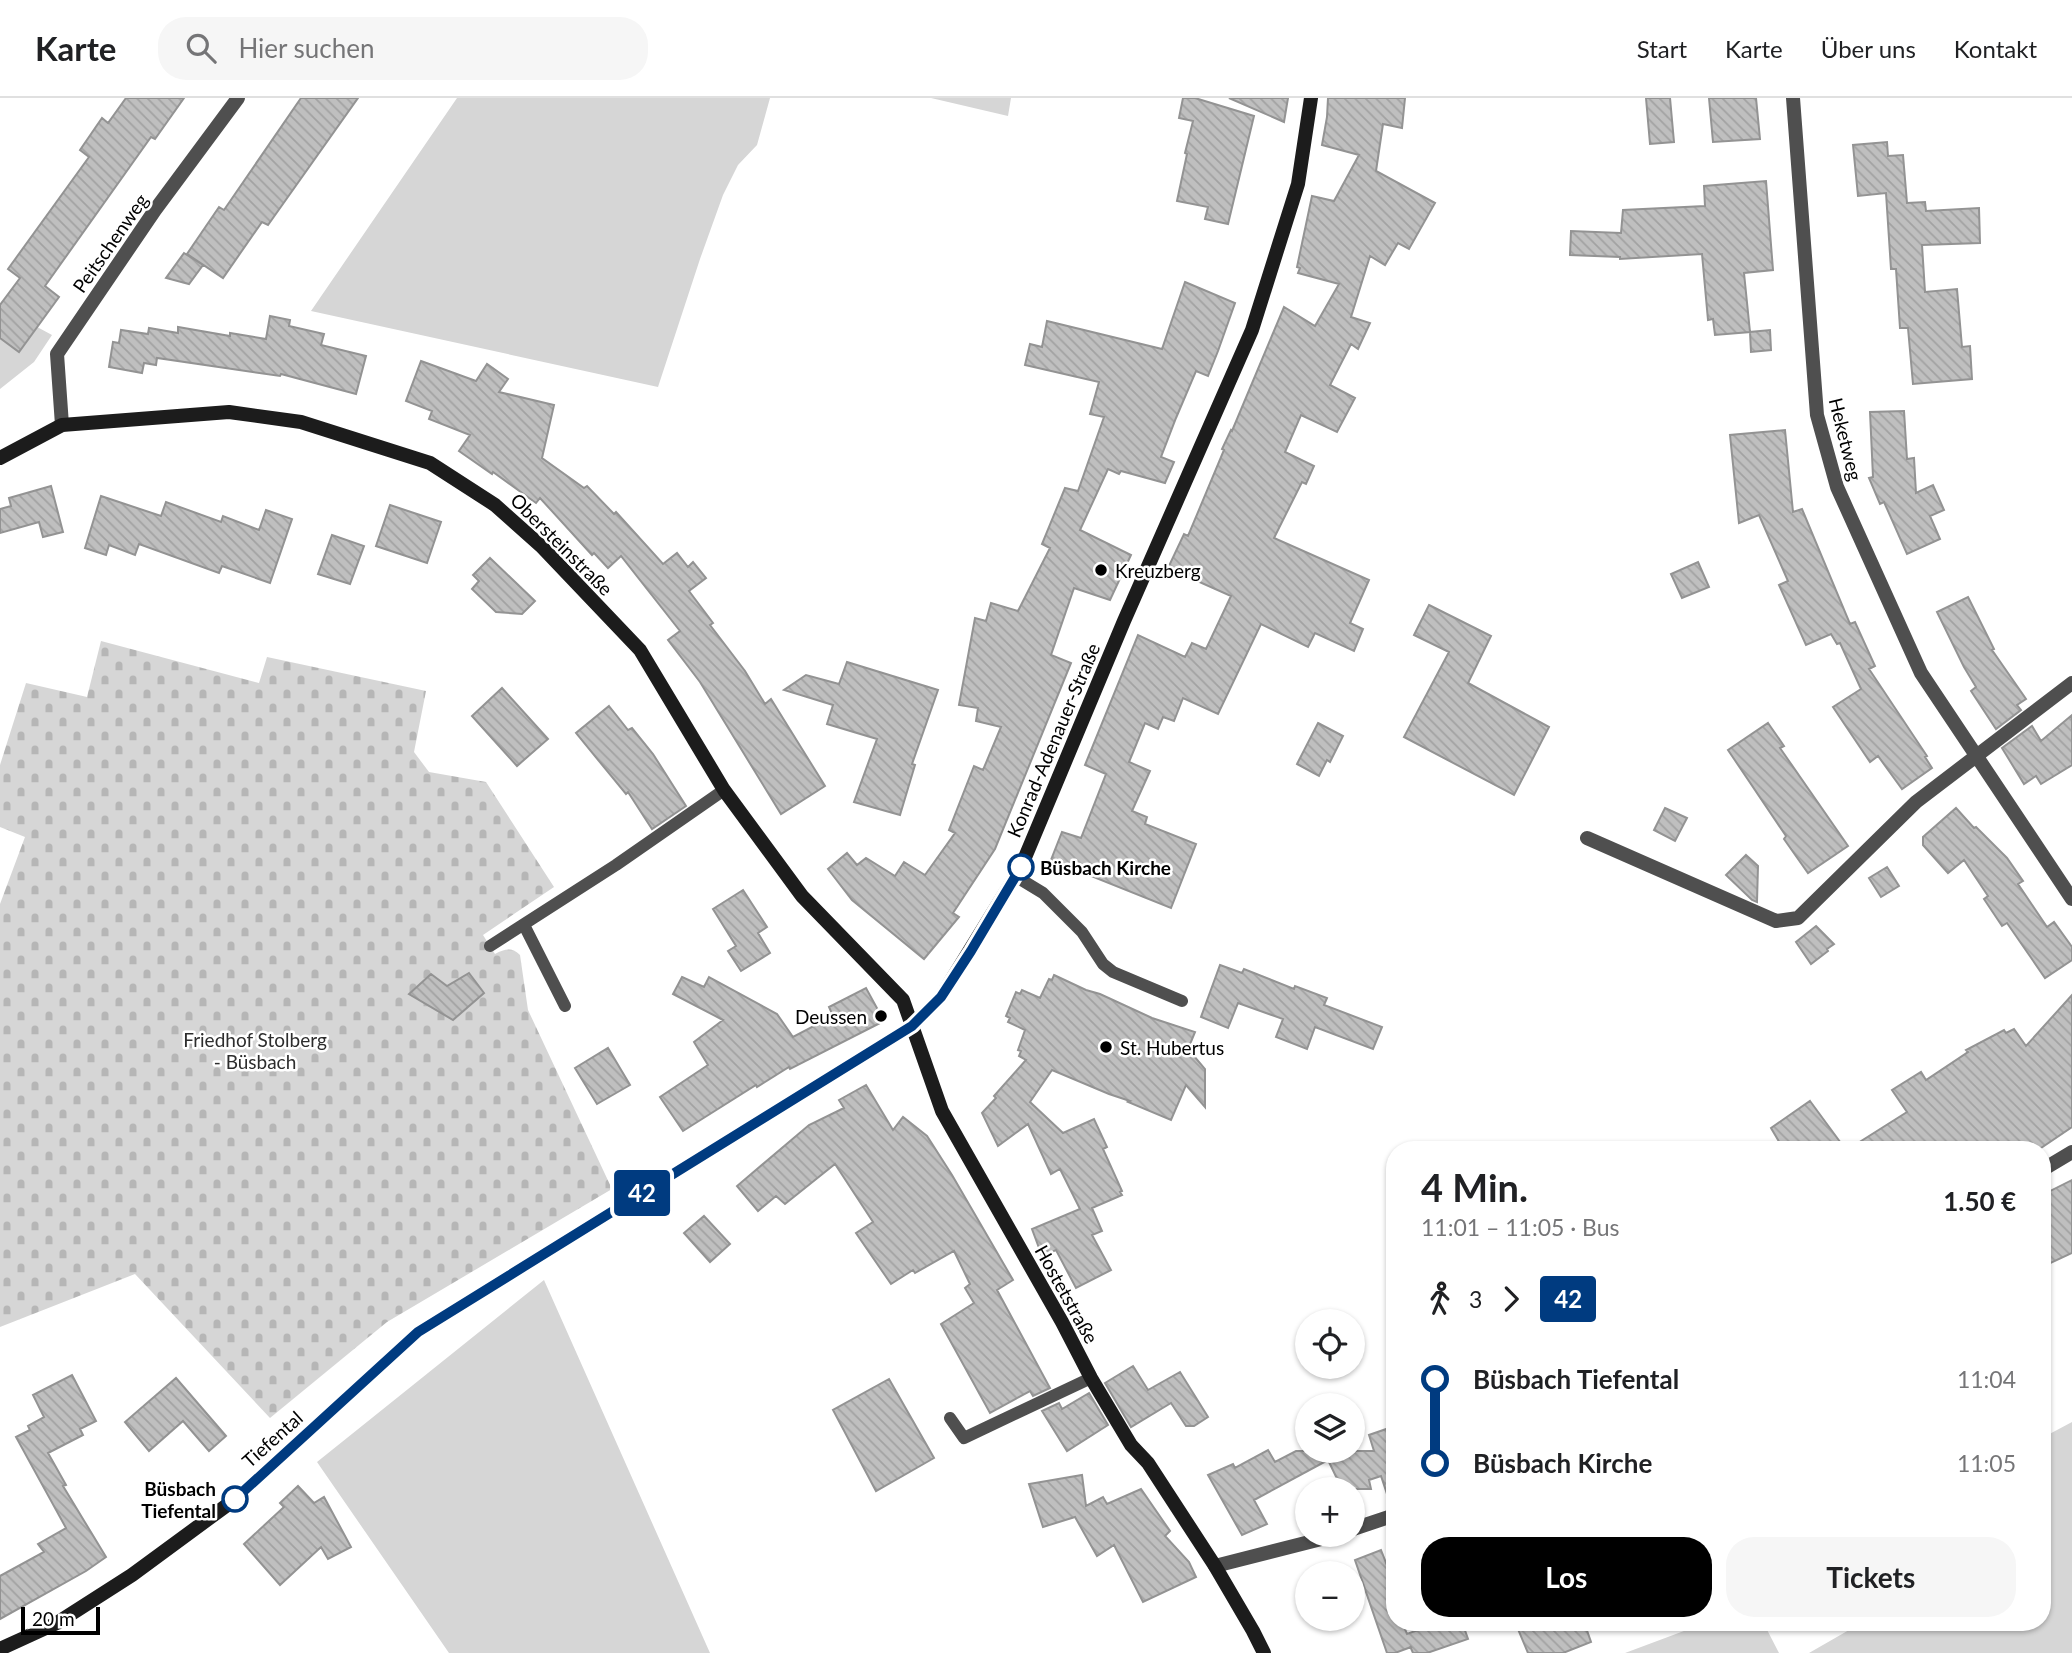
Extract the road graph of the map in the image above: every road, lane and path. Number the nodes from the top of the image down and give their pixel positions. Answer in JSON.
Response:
{"nodes":[{"id":1,"x":238,"y":98,"type":"edge"},
{"id":2,"x":1311,"y":98,"type":"edge"},
{"id":3,"x":1793,"y":98,"type":"edge"},
{"id":4,"x":62,"y":425,"type":"junction"},
{"id":5,"x":0,"y":457,"type":"edge"},
{"id":6,"x":2072,"y":683,"type":"edge"},
{"id":7,"x":1976,"y":757,"type":"junction"},
{"id":8,"x":724,"y":790,"type":"junction"},
{"id":9,"x":1587,"y":838,"type":"dead end"},
{"id":10,"x":1015,"y":877,"type":"junction"},
{"id":11,"x":2072,"y":899,"type":"edge"},
{"id":12,"x":524,"y":925,"type":"junction"},
{"id":13,"x":490,"y":946,"type":"dead end"},
{"id":14,"x":1182,"y":1001,"type":"dead end"},
{"id":15,"x":565,"y":1006,"type":"dead end"},
{"id":16,"x":912,"y":1026,"type":"junction"},
{"id":17,"x":2072,"y":1152,"type":"edge"},
{"id":18,"x":2051,"y":1165,"type":"edge"},
{"id":19,"x":418,"y":1332,"type":"joint"},
{"id":20,"x":1091,"y":1378,"type":"junction"},
{"id":21,"x":950,"y":1418,"type":"dead end"},
{"id":22,"x":1386,"y":1518,"type":"edge"},
{"id":23,"x":1365,"y":1525,"type":"edge"},
{"id":24,"x":1295,"y":1546,"type":"edge"},
{"id":25,"x":1215,"y":1566,"type":"junction"},
{"id":26,"x":0,"y":1648,"type":"edge"},
{"id":27,"x":1264,"y":1653,"type":"edge"}],
"edges":[{"from":1,"to":4,"type":"street","name":"Peitschenweg"},
{"from":2,"to":10,"type":"street","name":"Konrad-Adenauer-Straße"},
{"from":3,"to":7,"type":"street","name":"Heketweg"},
{"from":4,"to":5,"type":"street","name":"Obersteinstraße"},
{"from":4,"to":8,"type":"street","name":"Obersteinstraße"},
{"from":6,"to":7,"type":"street"},
{"from":7,"to":9,"type":"street"},
{"from":7,"to":11,"type":"street","name":"Heketweg"},
{"from":8,"to":12,"type":"lane"},
{"from":8,"to":16,"type":"street","name":"Obersteinstraße"},
{"from":10,"to":14,"type":"lane"},
{"from":10,"to":16,"type":"street","name":"Konrad-Adenauer-Straße"},
{"from":12,"to":13,"type":"lane"},
{"from":12,"to":15,"type":"lane"},
{"from":16,"to":19,"type":"street","name":"Konrad-Adenauer-Straße"},
{"from":16,"to":20,"type":"street","name":"Hostetstraße"},
{"from":17,"to":18,"type":"street"},
{"from":19,"to":26,"type":"street","name":"Tiefental"},
{"from":20,"to":21,"type":"lane"},
{"from":20,"to":25,"type":"street","name":"Hostetstraße"},
{"from":22,"to":23,"type":"street"},
{"from":24,"to":25,"type":"street"},
{"from":25,"to":27,"type":"street","name":"Hostetstraße"}]}
